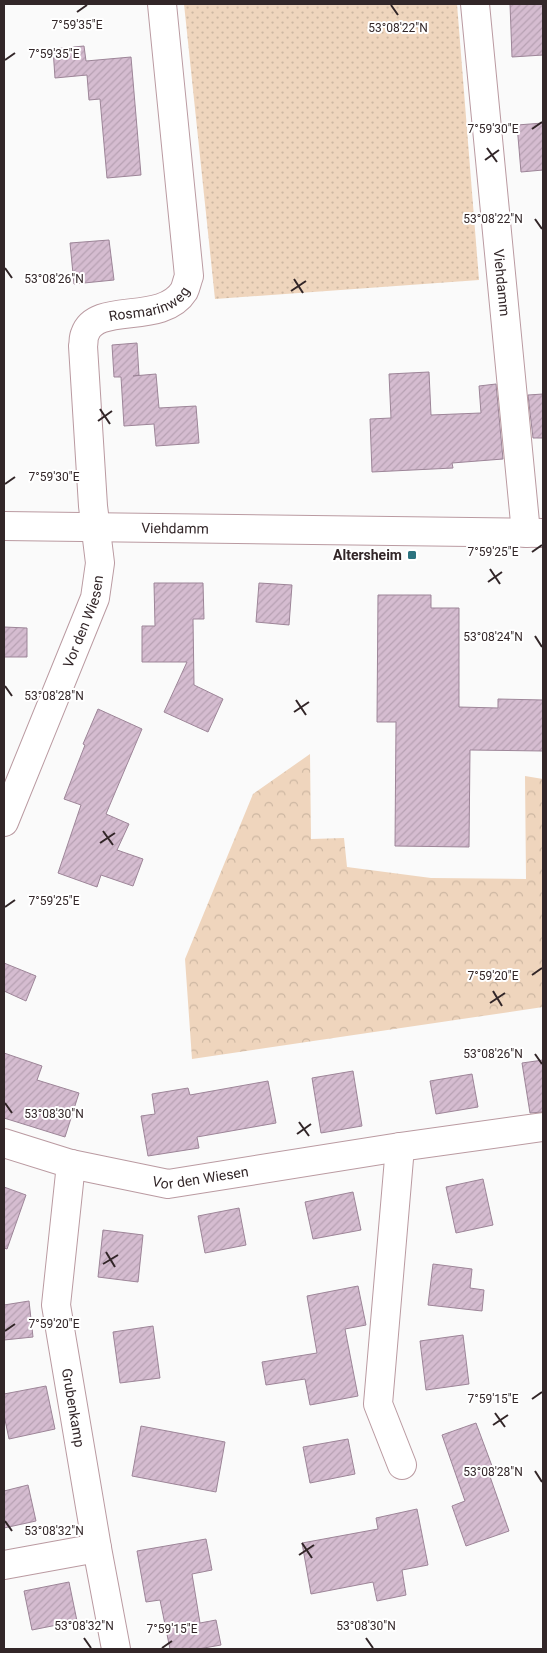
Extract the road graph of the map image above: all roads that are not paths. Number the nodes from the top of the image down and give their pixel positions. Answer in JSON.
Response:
{"nodes":[{"id":1,"x":162,"y":4,"type":"edge"},
{"id":2,"x":475,"y":4,"type":"edge"},
{"id":3,"x":4,"y":526,"type":"edge"},
{"id":4,"x":95,"y":527,"type":"junction"},
{"id":5,"x":535,"y":533,"type":"edge"},
{"id":6,"x":4,"y":822,"type":"edge"},
{"id":7,"x":543,"y":1126,"type":"edge"},
{"id":8,"x":4,"y":1143,"type":"edge"},
{"id":9,"x":400,"y":1147,"type":"junction"},
{"id":10,"x":72,"y":1164,"type":"junction"},
{"id":11,"x":402,"y":1465,"type":"dead end"},
{"id":12,"x":96,"y":1548,"type":"junction"},
{"id":13,"x":4,"y":1565,"type":"edge"},
{"id":14,"x":116,"y":1649,"type":"edge"}],
"edges":[{"from":1,"to":4,"type":"street","name":"Rosmarinweg"},
{"from":2,"to":5,"type":"street","name":"Viehdamm"},
{"from":3,"to":4,"type":"street","name":"Viehdamm"},
{"from":4,"to":5,"type":"street","name":"Viehdamm"},
{"from":4,"to":6,"type":"street","name":"Vor den Wiesen"},
{"from":7,"to":9,"type":"street","name":"Vor den Wiesen"},
{"from":8,"to":10,"type":"street","name":"Vor den Wiesen"},
{"from":9,"to":10,"type":"street","name":"Vor den Wiesen"},
{"from":9,"to":11,"type":"street"},
{"from":10,"to":12,"type":"street","name":"Grubenkamp"},
{"from":12,"to":13,"type":"street"},
{"from":12,"to":14,"type":"street","name":"Grubenkamp"}]}
